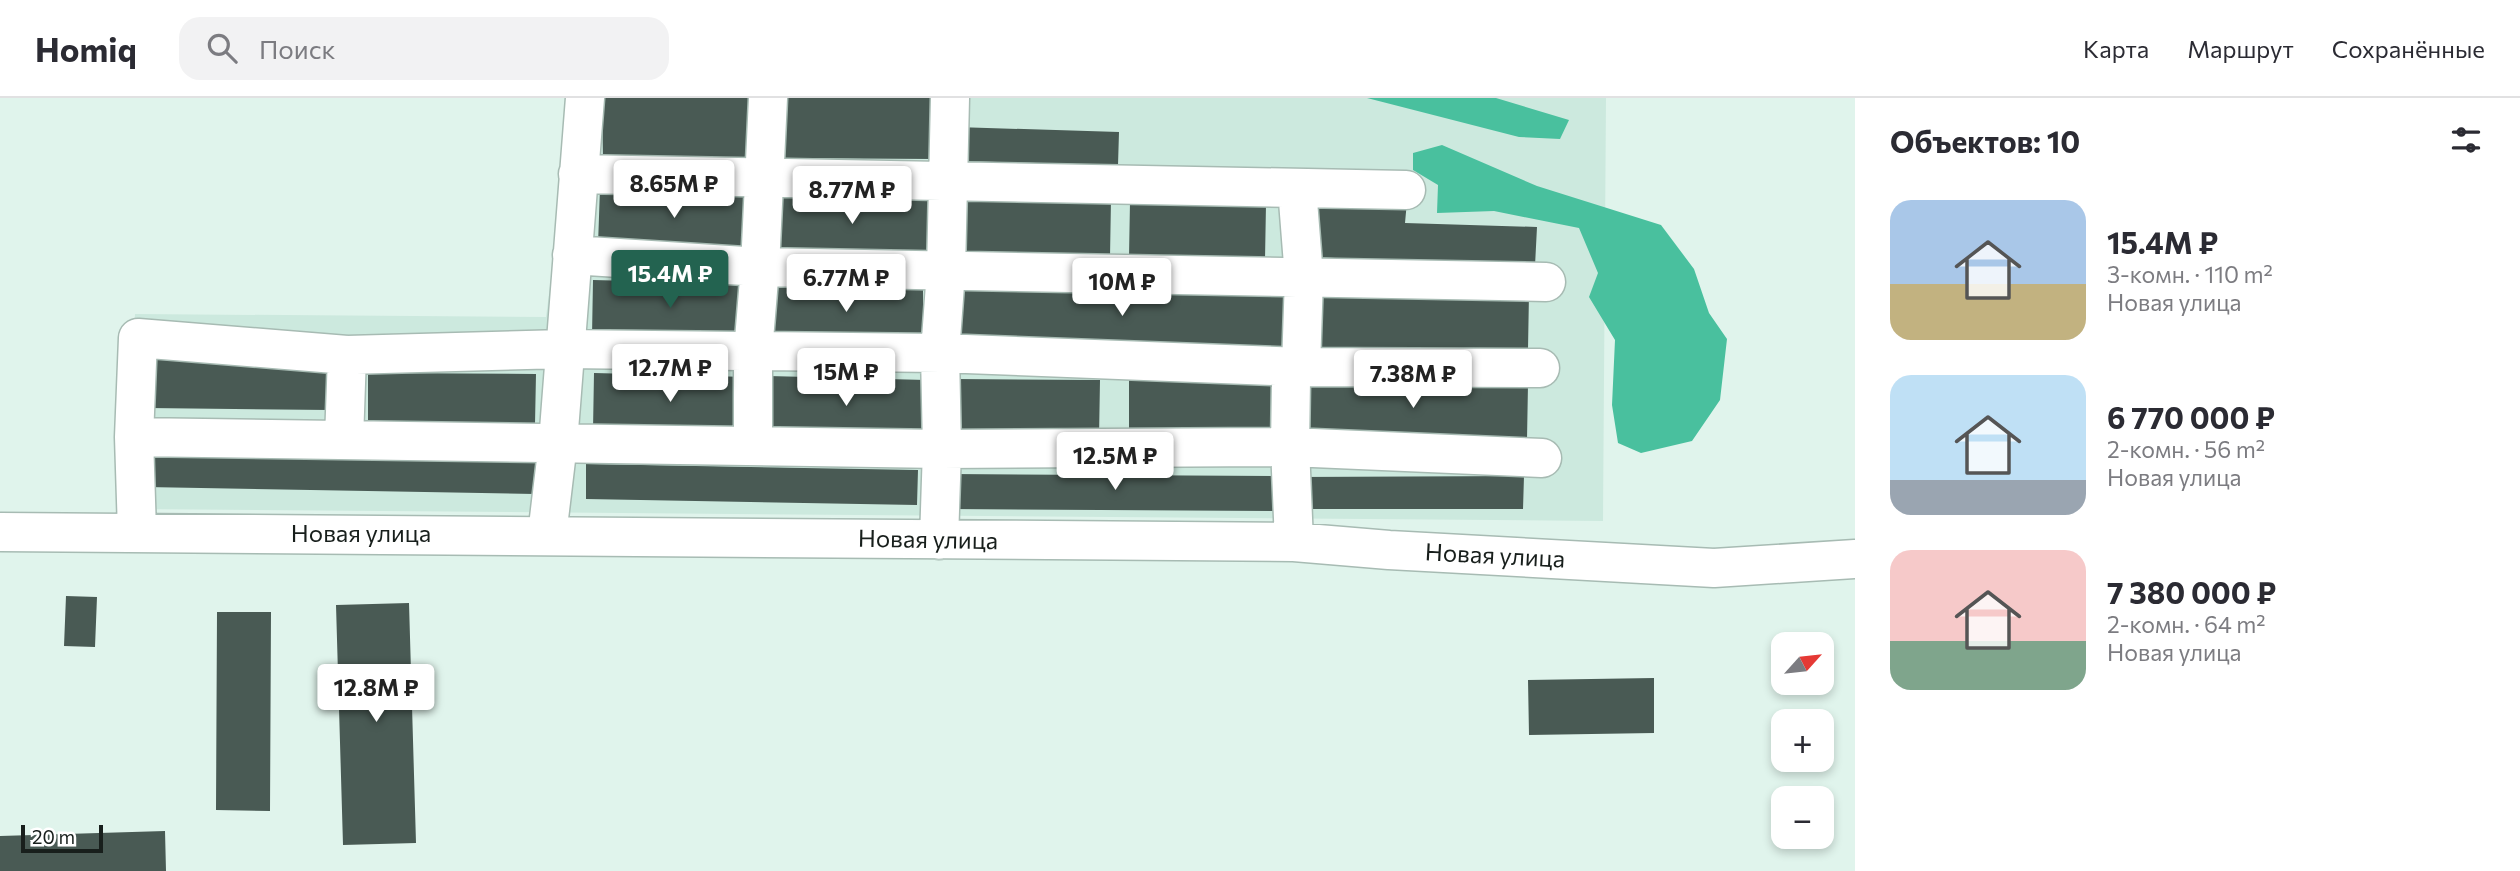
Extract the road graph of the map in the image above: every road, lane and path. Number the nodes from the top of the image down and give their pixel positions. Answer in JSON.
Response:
{"nodes":[{"id":1,"x":585,"y":98,"type":"edge"},
{"id":2,"x":768,"y":98,"type":"edge"},
{"id":3,"x":950,"y":98,"type":"edge"},
{"id":4,"x":578,"y":174,"type":"junction"},
{"id":5,"x":764,"y":178,"type":"junction"},
{"id":6,"x":948,"y":181,"type":"junction"},
{"id":7,"x":1297,"y":188,"type":"junction"},
{"id":8,"x":1406,"y":190,"type":"dead end"},
{"id":9,"x":572,"y":255,"type":"junction"},
{"id":10,"x":760,"y":267,"type":"junction"},
{"id":11,"x":946,"y":271,"type":"junction"},
{"id":12,"x":1304,"y":277,"type":"junction"},
{"id":13,"x":1545,"y":282,"type":"dead end"},
{"id":14,"x":564,"y":349,"type":"junction"},
{"id":15,"x":753,"y":352,"type":"junction"},
{"id":16,"x":940,"y":353,"type":"junction"},
{"id":17,"x":347,"y":355,"type":"junction"},
{"id":18,"x":1301,"y":367,"type":"junction"},
{"id":19,"x":1540,"y":368,"type":"dead end"},
{"id":20,"x":134,"y":437,"type":"junction"},
{"id":21,"x":344,"y":440,"type":"junction"},
{"id":22,"x":558,"y":443,"type":"junction"},
{"id":23,"x":753,"y":446,"type":"junction"},
{"id":24,"x":1290,"y":447,"type":"junction"},
{"id":25,"x":942,"y":449,"type":"junction"},
{"id":26,"x":1542,"y":458,"type":"dead end"},
{"id":27,"x":0,"y":532,"type":"edge"},
{"id":28,"x":137,"y":533,"type":"junction"},
{"id":29,"x":547,"y":535,"type":"junction"},
{"id":30,"x":939,"y":540,"type":"junction"},
{"id":31,"x":1294,"y":542,"type":"junction"},
{"id":32,"x":1855,"y":559,"type":"edge"}],
"edges":[{"from":1,"to":4,"type":"street"},
{"from":2,"to":5,"type":"street"},
{"from":3,"to":6,"type":"street"},
{"from":4,"to":5,"type":"street"},
{"from":4,"to":9,"type":"street"},
{"from":5,"to":6,"type":"street"},
{"from":5,"to":10,"type":"street"},
{"from":6,"to":7,"type":"street"},
{"from":6,"to":11,"type":"street"},
{"from":7,"to":8,"type":"street"},
{"from":7,"to":12,"type":"street"},
{"from":9,"to":10,"type":"street"},
{"from":9,"to":14,"type":"street"},
{"from":10,"to":11,"type":"street"},
{"from":10,"to":15,"type":"street"},
{"from":11,"to":12,"type":"street"},
{"from":11,"to":16,"type":"street"},
{"from":12,"to":13,"type":"street"},
{"from":12,"to":18,"type":"street"},
{"from":14,"to":15,"type":"street"},
{"from":14,"to":17,"type":"street"},
{"from":14,"to":22,"type":"street"},
{"from":15,"to":16,"type":"street"},
{"from":15,"to":23,"type":"street"},
{"from":16,"to":18,"type":"street"},
{"from":16,"to":25,"type":"street"},
{"from":17,"to":20,"type":"street"},
{"from":17,"to":21,"type":"street"},
{"from":18,"to":19,"type":"street"},
{"from":18,"to":24,"type":"street"},
{"from":20,"to":21,"type":"street"},
{"from":20,"to":28,"type":"street"},
{"from":21,"to":22,"type":"street"},
{"from":22,"to":23,"type":"street"},
{"from":22,"to":29,"type":"street"},
{"from":23,"to":25,"type":"street"},
{"from":24,"to":25,"type":"street"},
{"from":24,"to":26,"type":"street"},
{"from":24,"to":31,"type":"street"},
{"from":25,"to":30,"type":"street"},
{"from":27,"to":28,"type":"street","name":"Новая улица"},
{"from":28,"to":29,"type":"street","name":"Новая улица"},
{"from":29,"to":30,"type":"street","name":"Новая улица"},
{"from":30,"to":31,"type":"street","name":"Новая улица"},
{"from":31,"to":32,"type":"street","name":"Новая улица"}]}
